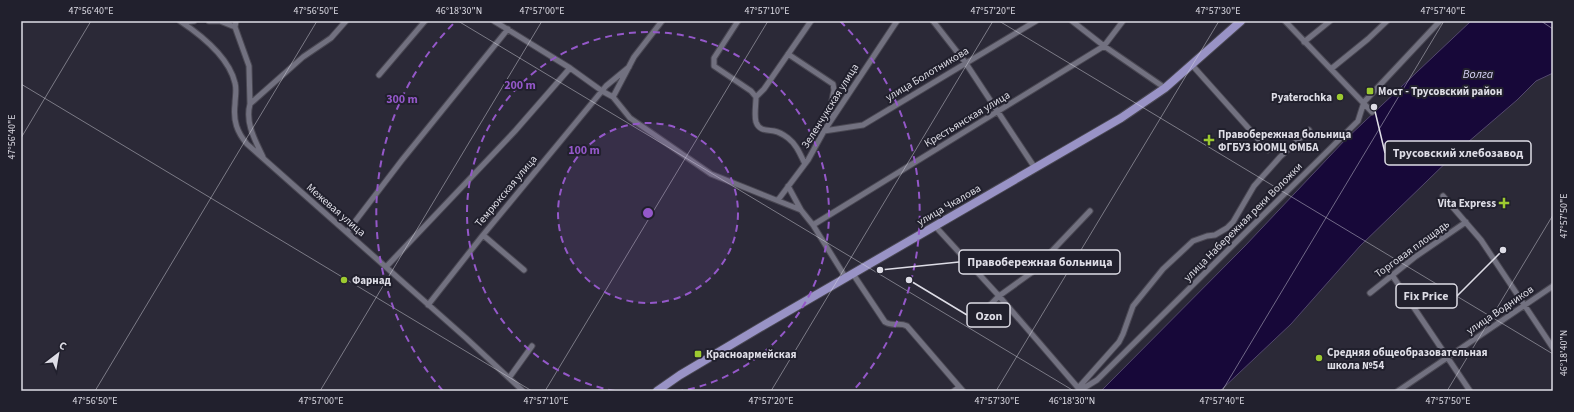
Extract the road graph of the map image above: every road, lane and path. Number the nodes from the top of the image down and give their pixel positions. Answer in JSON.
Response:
{"nodes":[{"id":1,"x":194,"y":21,"type":"edge"},
{"id":2,"x":209,"y":21,"type":"edge"},
{"id":3,"x":346,"y":21,"type":"edge"},
{"id":4,"x":425,"y":21,"type":"edge"},
{"id":5,"x":494,"y":21,"type":"edge"},
{"id":6,"x":662,"y":21,"type":"edge"},
{"id":7,"x":738,"y":21,"type":"edge"},
{"id":8,"x":811,"y":21,"type":"edge"},
{"id":9,"x":897,"y":21,"type":"edge"},
{"id":10,"x":933,"y":21,"type":"edge"},
{"id":11,"x":1036,"y":21,"type":"edge"},
{"id":12,"x":1072,"y":21,"type":"edge"},
{"id":13,"x":1123,"y":21,"type":"edge"},
{"id":14,"x":1285,"y":21,"type":"edge"},
{"id":15,"x":1330,"y":21,"type":"edge"},
{"id":16,"x":1386,"y":21,"type":"edge"},
{"id":17,"x":1440,"y":21,"type":"edge"},
{"id":18,"x":181,"y":22,"type":"edge"},
{"id":19,"x":1238,"y":22,"type":"edge"},
{"id":20,"x":236,"y":24,"type":"edge"},
{"id":21,"x":508,"y":29,"type":"junction"},
{"id":22,"x":1304,"y":42,"type":"junction"},
{"id":23,"x":1104,"y":46,"type":"junction"},
{"id":24,"x":788,"y":54,"type":"junction"},
{"id":25,"x":965,"y":62,"type":"junction"},
{"id":26,"x":1192,"y":65,"type":"junction"},
{"id":27,"x":629,"y":67,"type":"junction"},
{"id":28,"x":570,"y":68,"type":"junction"},
{"id":29,"x":1331,"y":69,"type":"junction"},
{"id":30,"x":380,"y":74,"type":"dead end"},
{"id":31,"x":1165,"y":88,"type":"junction"},
{"id":32,"x":602,"y":92,"type":"junction"},
{"id":33,"x":613,"y":97,"type":"junction"},
{"id":34,"x":756,"y":97,"type":"junction"},
{"id":35,"x":1364,"y":102,"type":"junction"},
{"id":36,"x":250,"y":104,"type":"junction"},
{"id":37,"x":998,"y":112,"type":"junction"},
{"id":38,"x":1372,"y":112,"type":"dead end"},
{"id":39,"x":832,"y":118,"type":"junction"},
{"id":40,"x":1309,"y":130,"type":"dead end"},
{"id":41,"x":824,"y":131,"type":"junction"},
{"id":42,"x":1268,"y":150,"type":"dead end"},
{"id":43,"x":264,"y":159,"type":"junction"},
{"id":44,"x":805,"y":164,"type":"junction"},
{"id":45,"x":1035,"y":168,"type":"junction"},
{"id":46,"x":788,"y":186,"type":"junction"},
{"id":47,"x":1444,"y":196,"type":"dead end"},
{"id":48,"x":778,"y":200,"type":"junction"},
{"id":49,"x":801,"y":210,"type":"junction"},
{"id":50,"x":1090,"y":211,"type":"dead end"},
{"id":51,"x":1466,"y":222,"type":"junction"},
{"id":52,"x":813,"y":225,"type":"junction"},
{"id":53,"x":935,"y":226,"type":"junction"},
{"id":54,"x":347,"y":232,"type":"junction"},
{"id":55,"x":483,"y":234,"type":"junction"},
{"id":56,"x":386,"y":267,"type":"junction"},
{"id":57,"x":524,"y":270,"type":"dead end"},
{"id":58,"x":1392,"y":275,"type":"junction"},
{"id":59,"x":850,"y":276,"type":"junction"},
{"id":60,"x":1553,"y":286,"type":"edge"},
{"id":61,"x":1370,"y":293,"type":"dead end"},
{"id":62,"x":999,"y":296,"type":"junction"},
{"id":63,"x":428,"y":305,"type":"junction"},
{"id":64,"x":1524,"y":306,"type":"junction"},
{"id":65,"x":977,"y":318,"type":"dead end"},
{"id":66,"x":532,"y":346,"type":"dead end"},
{"id":67,"x":1553,"y":348,"type":"edge"},
{"id":68,"x":1447,"y":358,"type":"junction"},
{"id":69,"x":509,"y":378,"type":"junction"},
{"id":70,"x":961,"y":389,"type":"edge"},
{"id":71,"x":1079,"y":389,"type":"edge"},
{"id":72,"x":660,"y":390,"type":"edge"},
{"id":73,"x":523,"y":391,"type":"edge"},
{"id":74,"x":954,"y":391,"type":"edge"},
{"id":75,"x":1398,"y":391,"type":"edge"},
{"id":76,"x":1470,"y":391,"type":"edge"}],
"edges":[{"from":1,"to":18,"type":"street"},
{"from":2,"to":20,"type":"street"},
{"from":3,"to":36,"type":"street"},
{"from":4,"to":30,"type":"street"},
{"from":5,"to":21,"type":"street"},
{"from":6,"to":27,"type":"street"},
{"from":7,"to":34,"type":"street"},
{"from":8,"to":24,"type":"street"},
{"from":9,"to":39,"type":"street","name":"Зеленчукская улица"},
{"from":10,"to":25,"type":"street"},
{"from":11,"to":25,"type":"street","name":"улица Болотникова"},
{"from":12,"to":23,"type":"street"},
{"from":13,"to":23,"type":"street","name":"Крестьянская улица"},
{"from":14,"to":22,"type":"street"},
{"from":15,"to":22,"type":"street"},
{"from":16,"to":29,"type":"street"},
{"from":17,"to":35,"type":"street","name":"улица Набережная реки Воложки"},
{"from":18,"to":43,"type":"street","name":"Межевая улица"},
{"from":19,"to":26,"type":"main road","name":"улица Чкалова"},
{"from":20,"to":36,"type":"street"},
{"from":21,"to":28,"type":"street"},
{"from":21,"to":54,"type":"street"},
{"from":22,"to":29,"type":"street"},
{"from":23,"to":31,"type":"street"},
{"from":23,"to":37,"type":"street","name":"Крестьянская улица"},
{"from":24,"to":34,"type":"street"},
{"from":24,"to":39,"type":"street"},
{"from":25,"to":37,"type":"street"},
{"from":25,"to":41,"type":"street","name":"улица Болотникова"},
{"from":26,"to":31,"type":"main road","name":"улица Чкалова"},
{"from":26,"to":42,"type":"street"},
{"from":27,"to":32,"type":"street","name":"Темрюкская улица"},
{"from":27,"to":33,"type":"street"},
{"from":28,"to":32,"type":"street"},
{"from":28,"to":56,"type":"street"},
{"from":29,"to":35,"type":"street"},
{"from":31,"to":45,"type":"main road","name":"улица Чкалова"},
{"from":32,"to":33,"type":"street"},
{"from":32,"to":55,"type":"street","name":"Темрюкская улица"},
{"from":33,"to":48,"type":"street"},
{"from":34,"to":44,"type":"street"},
{"from":35,"to":38,"type":"street"},
{"from":35,"to":71,"type":"street","name":"улица Набережная реки Воложки"},
{"from":36,"to":43,"type":"street"},
{"from":37,"to":45,"type":"street"},
{"from":37,"to":52,"type":"street","name":"Крестьянская улица"},
{"from":39,"to":41,"type":"street","name":"Зеленчукская улица"},
{"from":40,"to":71,"type":"street"},
{"from":41,"to":44,"type":"street","name":"Зеленчукская улица"},
{"from":43,"to":54,"type":"street","name":"Межевая улица"},
{"from":44,"to":46,"type":"street","name":"Зеленчукская улица"},
{"from":45,"to":53,"type":"main road","name":"улица Чкалова"},
{"from":46,"to":48,"type":"street","name":"Зеленчукская улица"},
{"from":46,"to":49,"type":"street"},
{"from":47,"to":51,"type":"street"},
{"from":48,"to":49,"type":"street"},
{"from":49,"to":52,"type":"street"},
{"from":50,"to":62,"type":"street"},
{"from":51,"to":58,"type":"street","name":"Торговая площадь"},
{"from":51,"to":64,"type":"street"},
{"from":52,"to":59,"type":"street"},
{"from":53,"to":59,"type":"main road","name":"улица Чкалова"},
{"from":53,"to":62,"type":"street"},
{"from":54,"to":56,"type":"street","name":"Межевая улица"},
{"from":55,"to":57,"type":"street"},
{"from":55,"to":63,"type":"street","name":"Темрюкская улица"},
{"from":56,"to":63,"type":"street","name":"Межевая улица"},
{"from":58,"to":61,"type":"street","name":"Торговая площадь"},
{"from":58,"to":68,"type":"street"},
{"from":59,"to":70,"type":"street"},
{"from":59,"to":72,"type":"main road","name":"улица Чкалова"},
{"from":60,"to":64,"type":"street","name":"улица Водников"},
{"from":62,"to":65,"type":"street"},
{"from":62,"to":71,"type":"street"},
{"from":63,"to":69,"type":"street","name":"Межевая улица"},
{"from":64,"to":67,"type":"street"},
{"from":64,"to":68,"type":"street","name":"улица Водников"},
{"from":66,"to":69,"type":"street"},
{"from":68,"to":75,"type":"street","name":"улица Водников"},
{"from":68,"to":76,"type":"street"},
{"from":69,"to":73,"type":"street","name":"Межевая улица"},
{"from":70,"to":74,"type":"street"}]}
